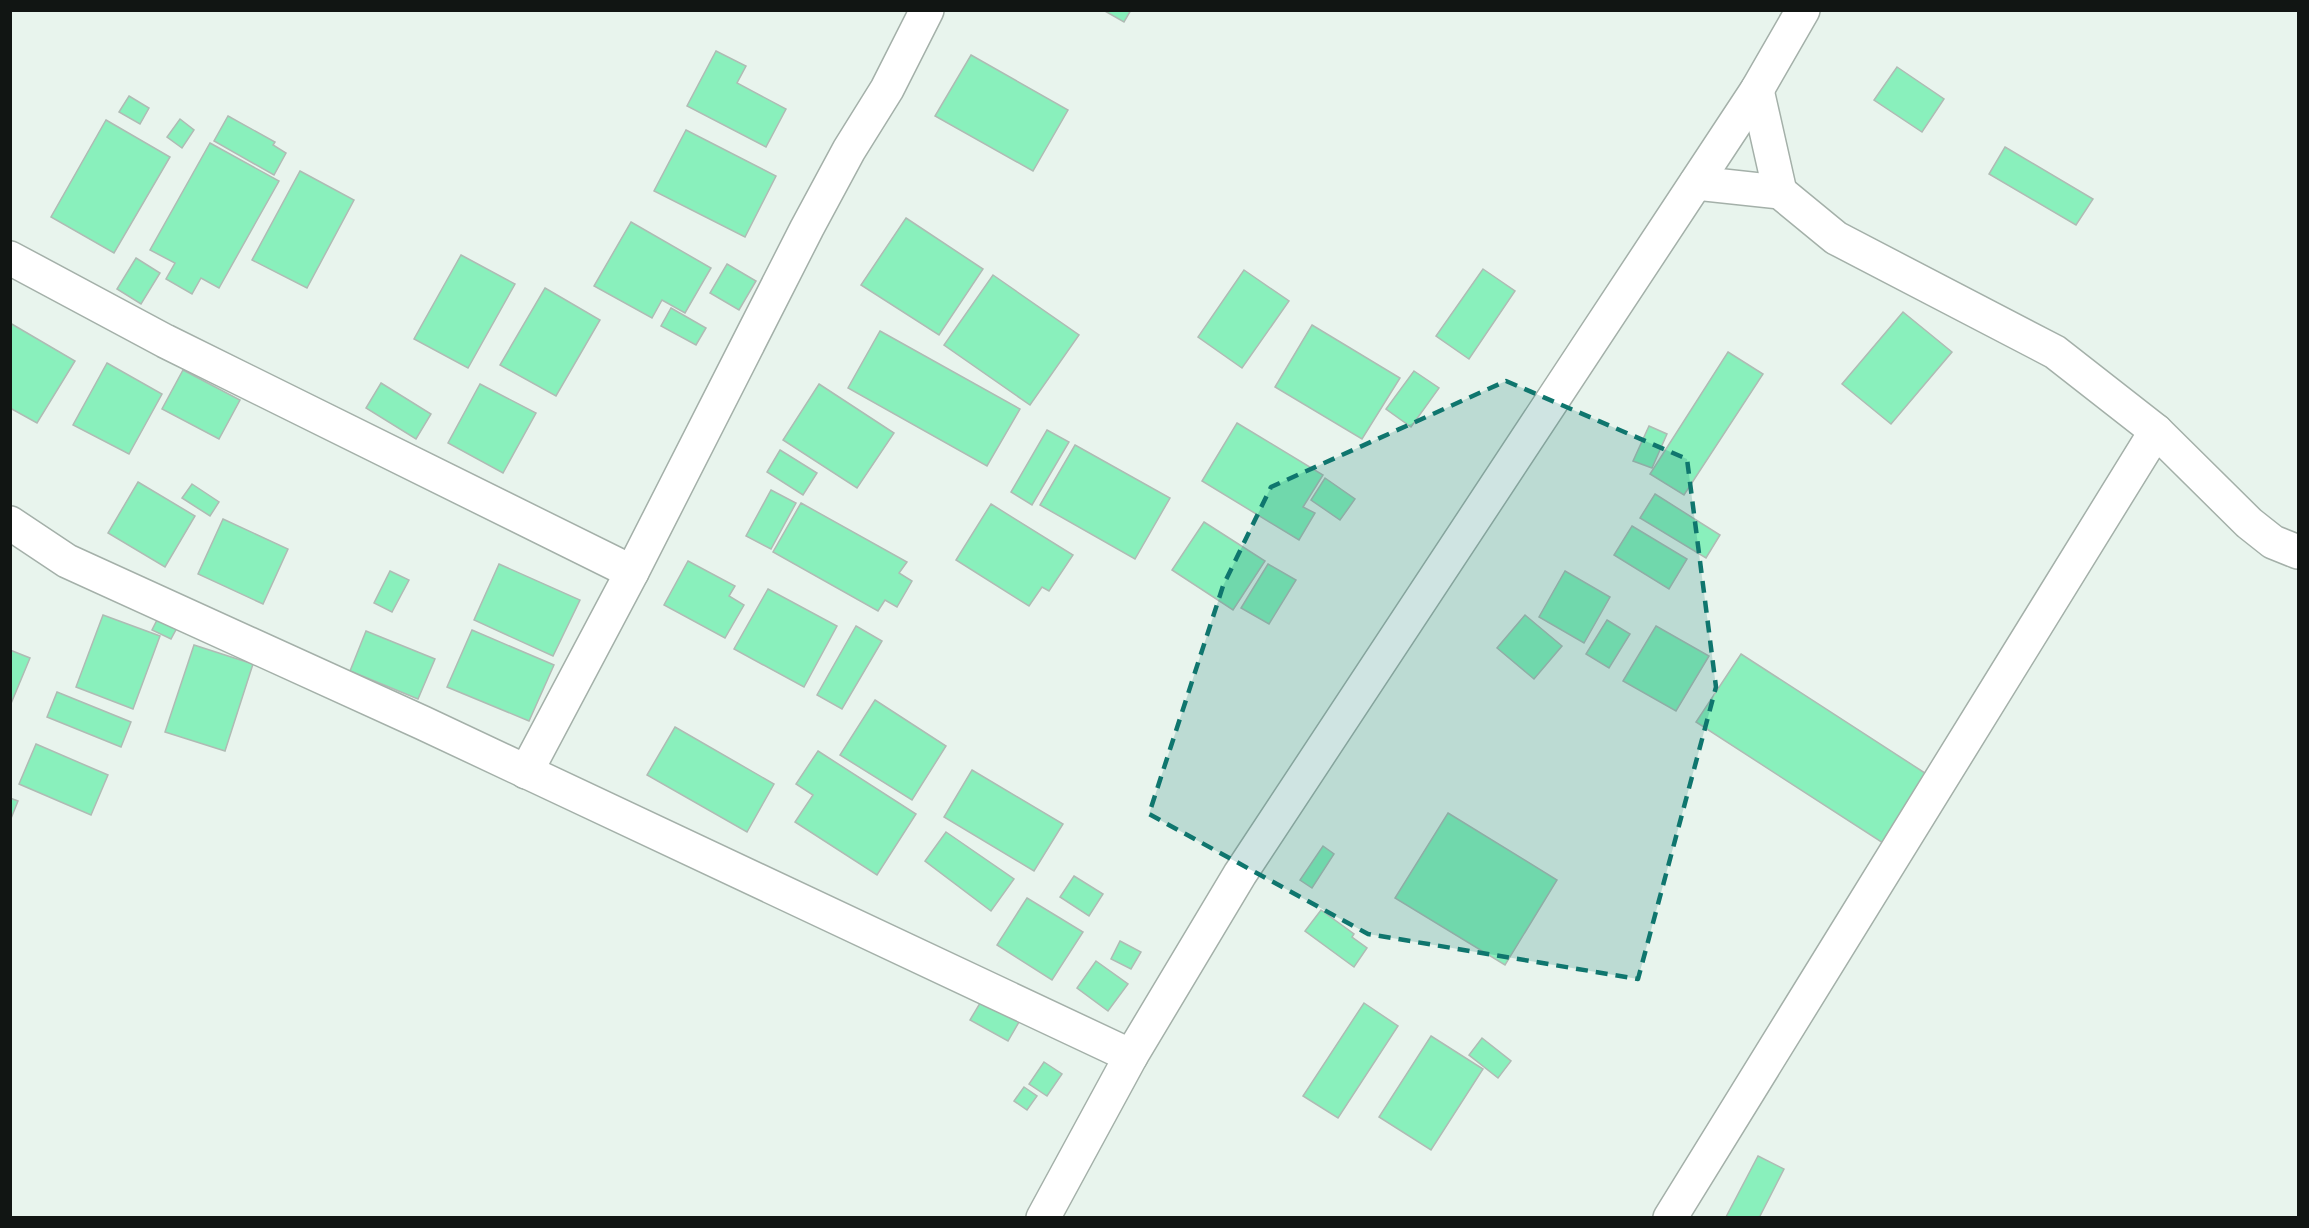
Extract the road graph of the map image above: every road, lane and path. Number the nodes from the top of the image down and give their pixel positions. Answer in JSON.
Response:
{"nodes":[{"id":1,"x":927,"y":10,"type":"edge"},
{"id":2,"x":1803,"y":10,"type":"edge"},
{"id":3,"x":1757,"y":90,"type":"junction"},
{"id":4,"x":1696,"y":183,"type":"junction"},
{"id":5,"x":1780,"y":192,"type":"junction"},
{"id":6,"x":10,"y":258,"type":"edge"},
{"id":7,"x":2156,"y":431,"type":"junction"},
{"id":8,"x":10,"y":523,"type":"edge"},
{"id":9,"x":2298,"y":552,"type":"edge"},
{"id":10,"x":632,"y":572,"type":"junction"},
{"id":11,"x":526,"y":771,"type":"junction"},
{"id":12,"x":1131,"y":1056,"type":"junction"},
{"id":13,"x":1043,"y":1218,"type":"edge"},
{"id":14,"x":1670,"y":1218,"type":"edge"}],
"edges":[{"from":1,"to":10,"type":"street"},
{"from":2,"to":3,"type":"street"},
{"from":3,"to":4,"type":"street"},
{"from":3,"to":5,"type":"street"},
{"from":4,"to":5,"type":"street"},
{"from":4,"to":12,"type":"street"},
{"from":5,"to":7,"type":"street"},
{"from":6,"to":10,"type":"street"},
{"from":7,"to":9,"type":"street"},
{"from":7,"to":14,"type":"street"},
{"from":8,"to":11,"type":"street"},
{"from":10,"to":11,"type":"street"},
{"from":11,"to":12,"type":"street"},
{"from":12,"to":13,"type":"street"}]}
